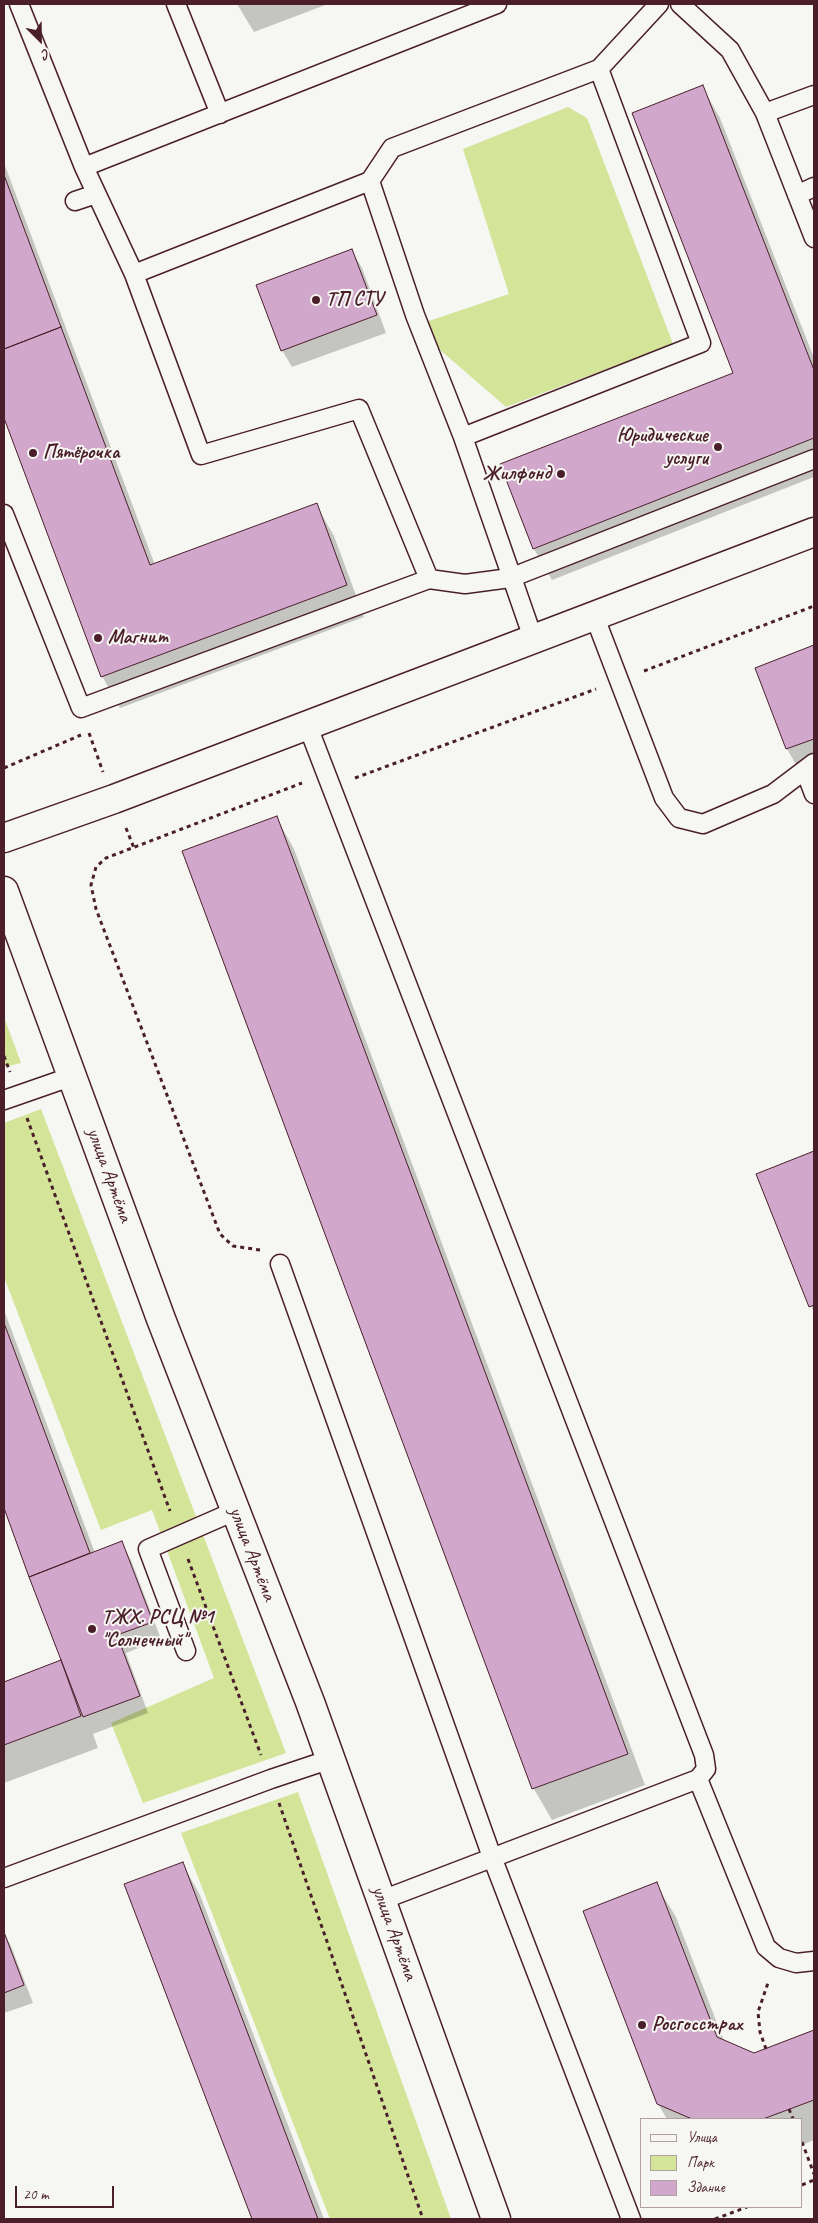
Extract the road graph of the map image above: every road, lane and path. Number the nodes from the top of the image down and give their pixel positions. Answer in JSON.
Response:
{"nodes":[{"id":1,"x":19,"y":4,"type":"edge"},
{"id":2,"x":176,"y":4,"type":"edge"},
{"id":3,"x":497,"y":4,"type":"edge"},
{"id":4,"x":659,"y":4,"type":"edge"},
{"id":5,"x":680,"y":4,"type":"edge"},
{"id":6,"x":599,"y":69,"type":"junction"},
{"id":7,"x":814,"y":95,"type":"edge"},
{"id":8,"x":765,"y":113,"type":"junction"},
{"id":9,"x":220,"y":114,"type":"junction"},
{"id":10,"x":84,"y":167,"type":"junction"},
{"id":11,"x":370,"y":181,"type":"junction"},
{"id":12,"x":814,"y":187,"type":"edge"},
{"id":13,"x":96,"y":194,"type":"junction"},
{"id":14,"x":797,"y":195,"type":"junction"},
{"id":15,"x":75,"y":201,"type":"dead end"},
{"id":16,"x":814,"y":238,"type":"edge"},
{"id":17,"x":134,"y":274,"type":"junction"},
{"id":18,"x":463,"y":437,"type":"junction"},
{"id":19,"x":814,"y":459,"type":"edge"},
{"id":20,"x":4,"y":514,"type":"edge"},
{"id":21,"x":814,"y":532,"type":"edge"},
{"id":22,"x":510,"y":578,"type":"junction"},
{"id":23,"x":430,"y":579,"type":"junction"},
{"id":24,"x":594,"y":615,"type":"junction"},
{"id":25,"x":533,"y":638,"type":"junction"},
{"id":26,"x":307,"y":724,"type":"junction"},
{"id":27,"x":809,"y":766,"type":"edge"},
{"id":28,"x":4,"y":768,"type":"edge"},
{"id":29,"x":104,"y":775,"type":"dead end"},
{"id":30,"x":814,"y":794,"type":"edge"},
{"id":31,"x":124,"y":824,"type":"dead end"},
{"id":32,"x":4,"y":838,"type":"edge"},
{"id":33,"x":134,"y":848,"type":"dead end"},
{"id":34,"x":7,"y":908,"type":"edge"},
{"id":35,"x":4,"y":1056,"type":"edge"},
{"id":36,"x":73,"y":1076,"type":"junction"},
{"id":37,"x":11,"y":1097,"type":"edge"},
{"id":38,"x":280,"y":1264,"type":"dead end"},
{"id":39,"x":235,"y":1511,"type":"junction"},
{"id":40,"x":179,"y":1536,"type":"junction"},
{"id":41,"x":186,"y":1651,"type":"dead end"},
{"id":42,"x":331,"y":1759,"type":"junction"},
{"id":43,"x":698,"y":1778,"type":"junction"},
{"id":44,"x":270,"y":1779,"type":"junction"},
{"id":45,"x":492,"y":1857,"type":"junction"},
{"id":46,"x":4,"y":1878,"type":"edge"},
{"id":47,"x":382,"y":1900,"type":"junction"},
{"id":48,"x":778,"y":1958,"type":"junction"},
{"id":49,"x":814,"y":1960,"type":"edge"},
{"id":50,"x":766,"y":2049,"type":"dead end"},
{"id":51,"x":789,"y":2109,"type":"dead end"},
{"id":52,"x":793,"y":2118,"type":"edge"},
{"id":53,"x":803,"y":2145,"type":"edge"},
{"id":54,"x":814,"y":2174,"type":"edge"},
{"id":55,"x":744,"y":2208,"type":"edge"},
{"id":56,"x":422,"y":2219,"type":"edge"},
{"id":57,"x":496,"y":2219,"type":"edge"},
{"id":58,"x":631,"y":2219,"type":"edge"},
{"id":59,"x":715,"y":2219,"type":"edge"}],
"edges":[{"from":1,"to":10,"type":"lane"},
{"from":2,"to":9,"type":"lane"},
{"from":3,"to":9,"type":"lane"},
{"from":4,"to":6,"type":"lane"},
{"from":5,"to":8,"type":"lane"},
{"from":6,"to":11,"type":"lane"},
{"from":6,"to":18,"type":"lane"},
{"from":7,"to":8,"type":"lane"},
{"from":8,"to":14,"type":"lane"},
{"from":9,"to":10,"type":"lane"},
{"from":10,"to":13,"type":"lane"},
{"from":11,"to":17,"type":"lane"},
{"from":11,"to":18,"type":"lane"},
{"from":12,"to":14,"type":"lane"},
{"from":13,"to":15,"type":"lane"},
{"from":13,"to":17,"type":"lane"},
{"from":14,"to":16,"type":"lane"},
{"from":17,"to":23,"type":"lane"},
{"from":18,"to":22,"type":"lane"},
{"from":19,"to":22,"type":"lane"},
{"from":20,"to":23,"type":"lane"},
{"from":21,"to":24,"type":"main road"},
{"from":22,"to":23,"type":"lane"},
{"from":22,"to":25,"type":"lane"},
{"from":24,"to":25,"type":"main road"},
{"from":24,"to":27,"type":"lane"},
{"from":25,"to":26,"type":"main road"},
{"from":26,"to":32,"type":"main road"},
{"from":26,"to":43,"type":"lane"},
{"from":27,"to":30,"type":"lane"},
{"from":28,"to":29,"type":"path"},
{"from":31,"to":33,"type":"path"},
{"from":34,"to":36,"type":"main road","name":"улица Артёма"},
{"from":35,"to":37,"type":"path"},
{"from":36,"to":37,"type":"lane"},
{"from":36,"to":39,"type":"main road","name":"улица Артёма"},
{"from":37,"to":40,"type":"path"},
{"from":38,"to":45,"type":"lane"},
{"from":39,"to":40,"type":"lane"},
{"from":39,"to":42,"type":"main road","name":"улица Артёма"},
{"from":40,"to":41,"type":"lane"},
{"from":40,"to":44,"type":"path"},
{"from":42,"to":44,"type":"lane"},
{"from":42,"to":47,"type":"main road","name":"улица Артёма"},
{"from":43,"to":45,"type":"lane"},
{"from":43,"to":48,"type":"lane"},
{"from":44,"to":46,"type":"lane"},
{"from":44,"to":56,"type":"path"},
{"from":45,"to":47,"type":"lane"},
{"from":45,"to":58,"type":"lane"},
{"from":47,"to":57,"type":"main road","name":"улица Артёма"},
{"from":48,"to":49,"type":"lane"},
{"from":48,"to":50,"type":"path"},
{"from":51,"to":52,"type":"path"},
{"from":53,"to":54,"type":"path"},
{"from":55,"to":59,"type":"path"}]}
